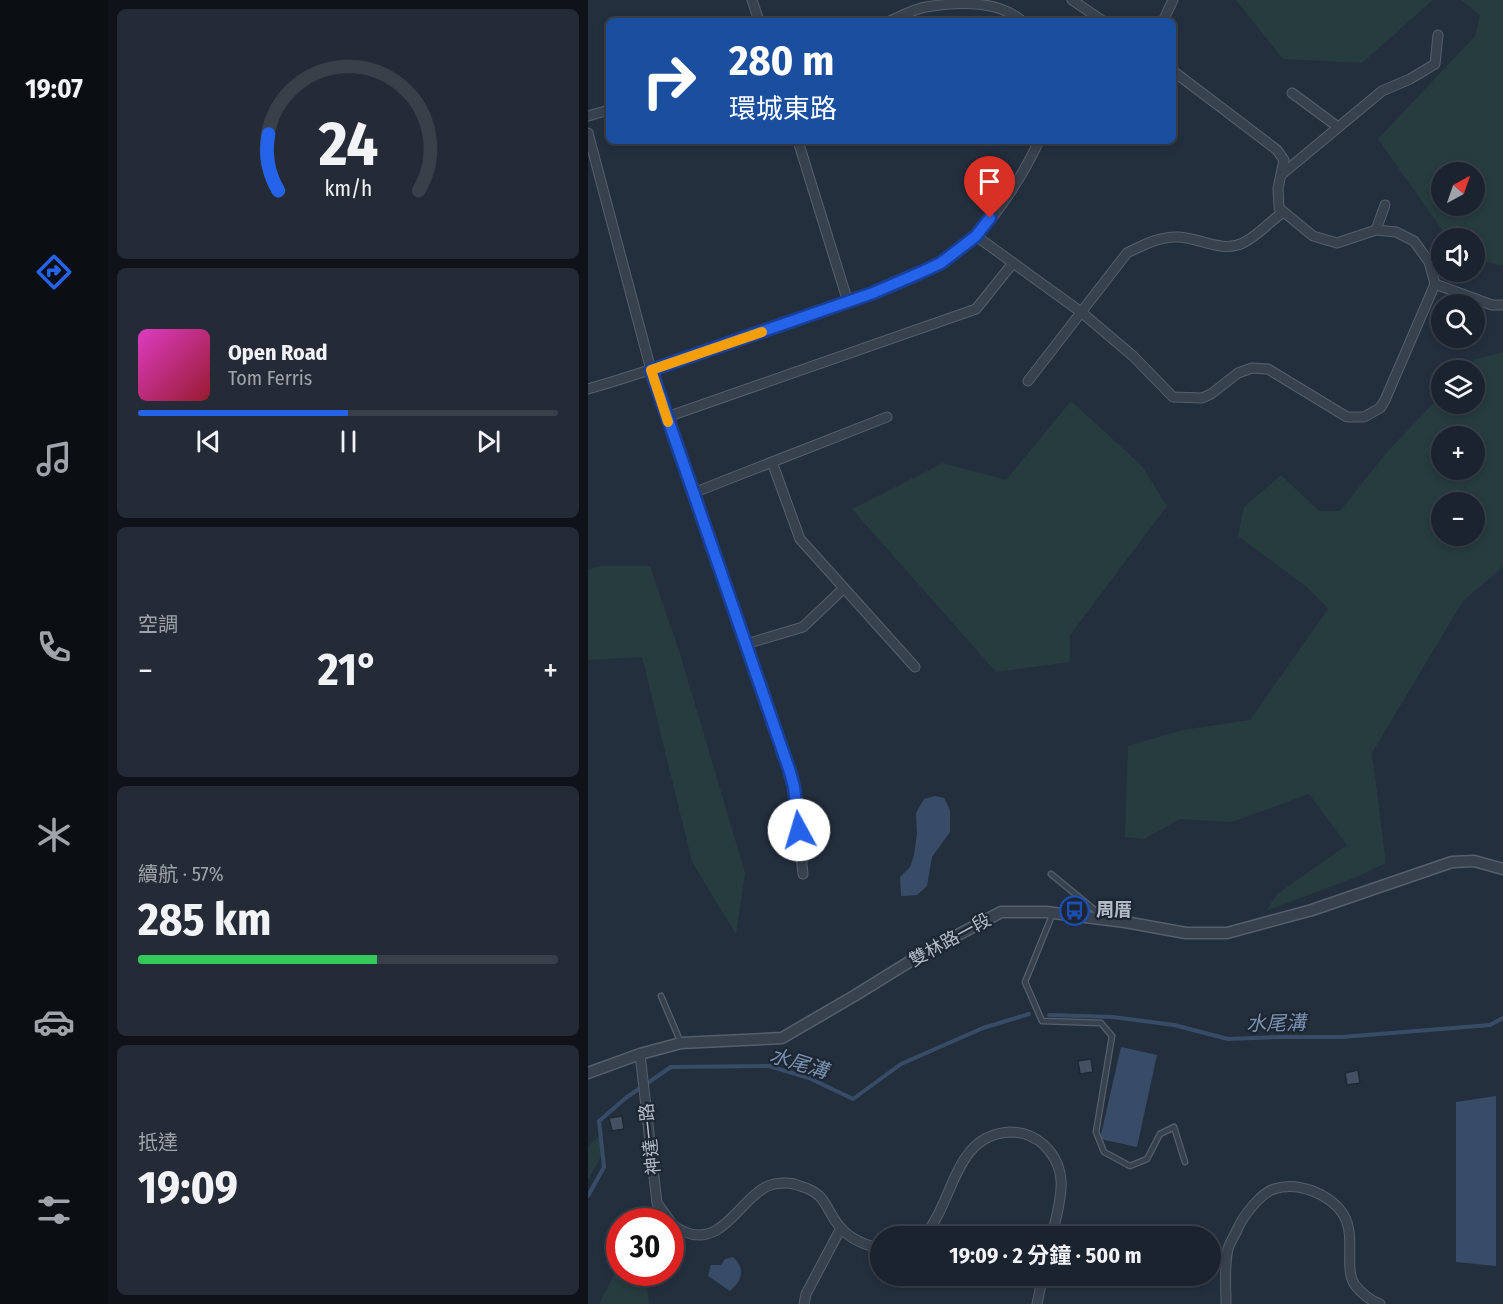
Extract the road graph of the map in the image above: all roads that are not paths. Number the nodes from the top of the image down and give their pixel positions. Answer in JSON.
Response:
{"nodes":[{"id":1,"x":752,"y":0,"type":"edge"},
{"id":2,"x":1072,"y":0,"type":"edge"},
{"id":3,"x":1173,"y":0,"type":"edge"},
{"id":4,"x":758,"y":18,"type":"edge"},
{"id":5,"x":898,"y":18,"type":"edge"},
{"id":6,"x":1019,"y":18,"type":"edge"},
{"id":7,"x":1099,"y":18,"type":"edge"},
{"id":8,"x":1164,"y":18,"type":"edge"},
{"id":9,"x":1438,"y":35,"type":"dead end"},
{"id":10,"x":1176,"y":73,"type":"edge"},
{"id":11,"x":1292,"y":93,"type":"dead end"},
{"id":12,"x":606,"y":111,"type":"edge"},
{"id":13,"x":588,"y":116,"type":"edge"},
{"id":14,"x":1338,"y":128,"type":"junction"},
{"id":15,"x":588,"y":133,"type":"edge"},
{"id":16,"x":799,"y":144,"type":"edge"},
{"id":17,"x":1038,"y":144,"type":"edge"},
{"id":18,"x":1281,"y":175,"type":"junction"},
{"id":19,"x":1385,"y":205,"type":"dead end"},
{"id":20,"x":1284,"y":212,"type":"junction"},
{"id":21,"x":1376,"y":230,"type":"junction"},
{"id":22,"x":976,"y":236,"type":"junction"},
{"id":23,"x":1013,"y":263,"type":"junction"},
{"id":24,"x":1435,"y":284,"type":"junction"},
{"id":25,"x":848,"y":302,"type":"junction"},
{"id":26,"x":1503,"y":305,"type":"edge"},
{"id":27,"x":1081,"y":312,"type":"junction"},
{"id":28,"x":651,"y":370,"type":"junction"},
{"id":29,"x":1028,"y":381,"type":"dead end"},
{"id":30,"x":588,"y":389,"type":"edge"},
{"id":31,"x":667,"y":417,"type":"junction"},
{"id":32,"x":887,"y":417,"type":"dead end"},
{"id":33,"x":772,"y":462,"type":"junction"},
{"id":34,"x":693,"y":493,"type":"junction"},
{"id":35,"x":844,"y":588,"type":"junction"},
{"id":36,"x":746,"y":644,"type":"junction"},
{"id":37,"x":915,"y":667,"type":"dead end"},
{"id":38,"x":1503,"y":869,"type":"edge"},
{"id":39,"x":803,"y":874,"type":"dead end"},
{"id":40,"x":1051,"y":874,"type":"dead end"},
{"id":41,"x":1053,"y":913,"type":"junction"},
{"id":42,"x":1106,"y":919,"type":"junction"},
{"id":43,"x":661,"y":996,"type":"dead end"},
{"id":44,"x":681,"y":1043,"type":"junction"},
{"id":45,"x":640,"y":1054,"type":"junction"},
{"id":46,"x":588,"y":1073,"type":"edge"},
{"id":47,"x":1185,"y":1162,"type":"dead end"},
{"id":48,"x":661,"y":1208,"type":"edge"},
{"id":49,"x":932,"y":1226,"type":"edge"},
{"id":50,"x":1054,"y":1226,"type":"edge"},
{"id":51,"x":841,"y":1228,"type":"junction"},
{"id":52,"x":684,"y":1232,"type":"edge"},
{"id":53,"x":870,"y":1244,"type":"edge"},
{"id":54,"x":1041,"y":1286,"type":"edge"},
{"id":55,"x":804,"y":1304,"type":"edge"},
{"id":56,"x":1037,"y":1304,"type":"edge"},
{"id":57,"x":1226,"y":1304,"type":"edge"},
{"id":58,"x":1380,"y":1304,"type":"edge"}],
"edges":[{"from":1,"to":4,"type":"street"},
{"from":2,"to":7,"type":"street"},
{"from":3,"to":8,"type":"street"},
{"from":5,"to":6,"type":"street"},
{"from":9,"to":14,"type":"street"},
{"from":10,"to":18,"type":"street"},
{"from":11,"to":14,"type":"street"},
{"from":12,"to":13,"type":"street"},
{"from":14,"to":18,"type":"street"},
{"from":15,"to":28,"type":"street"},
{"from":16,"to":25,"type":"street"},
{"from":17,"to":22,"type":"street"},
{"from":18,"to":20,"type":"street"},
{"from":19,"to":21,"type":"street"},
{"from":20,"to":21,"type":"street"},
{"from":20,"to":27,"type":"street"},
{"from":21,"to":24,"type":"street"},
{"from":22,"to":23,"type":"street"},
{"from":22,"to":25,"type":"street"},
{"from":23,"to":27,"type":"street"},
{"from":23,"to":31,"type":"street"},
{"from":24,"to":26,"type":"street"},
{"from":24,"to":27,"type":"street"},
{"from":25,"to":28,"type":"street"},
{"from":27,"to":29,"type":"street"},
{"from":28,"to":30,"type":"street"},
{"from":28,"to":31,"type":"street"},
{"from":31,"to":34,"type":"street"},
{"from":32,"to":33,"type":"street"},
{"from":33,"to":34,"type":"street"},
{"from":33,"to":35,"type":"street"},
{"from":34,"to":36,"type":"street"},
{"from":35,"to":36,"type":"street"},
{"from":35,"to":37,"type":"street"},
{"from":36,"to":39,"type":"street"},
{"from":38,"to":42,"type":"street","name":"雙林路一段"},
{"from":40,"to":42,"type":"lane"},
{"from":41,"to":42,"type":"street","name":"雙林路一段"},
{"from":41,"to":44,"type":"street","name":"雙林路一段"},
{"from":41,"to":47,"type":"lane"},
{"from":43,"to":44,"type":"lane"},
{"from":44,"to":45,"type":"street","name":"雙林路一段"},
{"from":45,"to":46,"type":"street","name":"雙林路一段"},
{"from":45,"to":48,"type":"street","name":"神達一路"},
{"from":49,"to":50,"type":"street"},
{"from":51,"to":52,"type":"street","name":"神達一路"},
{"from":51,"to":53,"type":"street","name":"神達一路"},
{"from":51,"to":55,"type":"street"},
{"from":54,"to":56,"type":"street"},
{"from":57,"to":58,"type":"street"}]}
